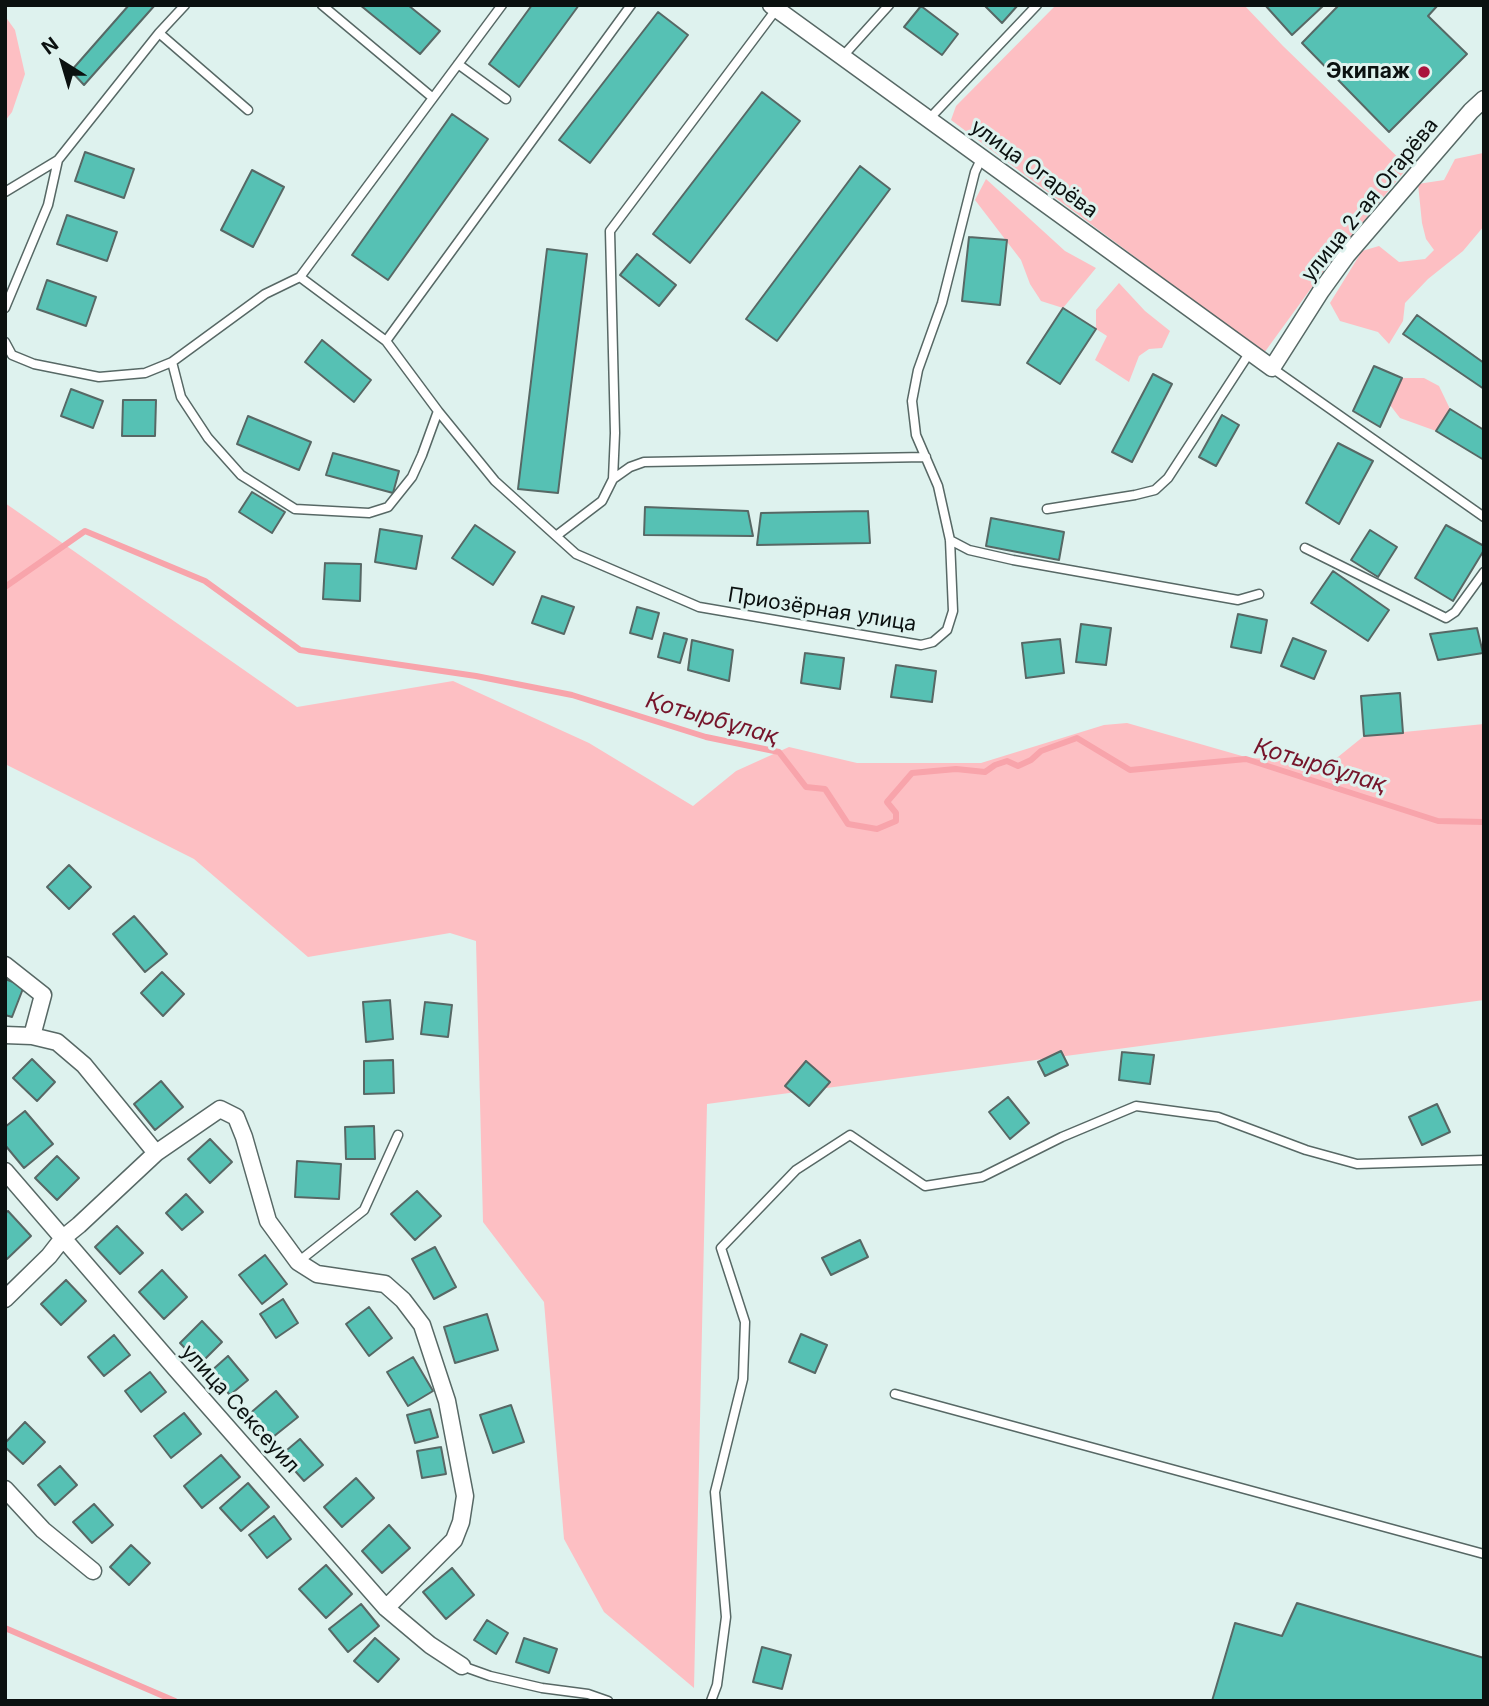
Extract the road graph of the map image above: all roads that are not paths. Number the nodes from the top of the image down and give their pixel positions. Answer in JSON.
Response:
{"nodes":[{"id":1,"x":186,"y":5,"type":"edge"},
{"id":2,"x":322,"y":5,"type":"edge"},
{"id":3,"x":502,"y":5,"type":"edge"},
{"id":4,"x":631,"y":5,"type":"edge"},
{"id":5,"x":889,"y":5,"type":"edge"},
{"id":6,"x":1037,"y":5,"type":"edge"},
{"id":7,"x":776,"y":7,"type":"edge"},
{"id":8,"x":159,"y":33,"type":"junction"},
{"id":9,"x":843,"y":56,"type":"junction"},
{"id":10,"x":457,"y":64,"type":"junction"},
{"id":11,"x":433,"y":97,"type":"junction"},
{"id":12,"x":506,"y":99,"type":"dead end"},
{"id":13,"x":1484,"y":99,"type":"edge"},
{"id":14,"x":248,"y":110,"type":"dead end"},
{"id":15,"x":929,"y":119,"type":"junction"},
{"id":16,"x":982,"y":157,"type":"junction"},
{"id":17,"x":58,"y":160,"type":"junction"},
{"id":18,"x":5,"y":192,"type":"edge"},
{"id":19,"x":300,"y":277,"type":"junction"},
{"id":20,"x":5,"y":308,"type":"edge"},
{"id":21,"x":386,"y":341,"type":"junction"},
{"id":22,"x":5,"y":342,"type":"edge"},
{"id":23,"x":1250,"y":352,"type":"junction"},
{"id":24,"x":172,"y":362,"type":"junction"},
{"id":25,"x":1272,"y":368,"type":"junction"},
{"id":26,"x":438,"y":411,"type":"junction"},
{"id":27,"x":926,"y":457,"type":"junction"},
{"id":28,"x":613,"y":479,"type":"junction"},
{"id":29,"x":1046,"y":509,"type":"dead end"},
{"id":30,"x":1484,"y":517,"type":"edge"},
{"id":31,"x":556,"y":536,"type":"junction"},
{"id":32,"x":950,"y":540,"type":"junction"},
{"id":33,"x":1305,"y":548,"type":"dead end"},
{"id":34,"x":1484,"y":572,"type":"edge"},
{"id":35,"x":1259,"y":594,"type":"dead end"},
{"id":36,"x":5,"y":965,"type":"edge"},
{"id":37,"x":5,"y":1035,"type":"edge"},
{"id":38,"x":32,"y":1036,"type":"junction"},
{"id":39,"x":398,"y":1135,"type":"dead end"},
{"id":40,"x":156,"y":1153,"type":"junction"},
{"id":41,"x":1484,"y":1160,"type":"edge"},
{"id":42,"x":5,"y":1171,"type":"edge"},
{"id":43,"x":63,"y":1238,"type":"junction"},
{"id":44,"x":298,"y":1262,"type":"junction"},
{"id":45,"x":5,"y":1299,"type":"edge"},
{"id":46,"x":895,"y":1394,"type":"dead end"},
{"id":47,"x":5,"y":1489,"type":"edge"},
{"id":48,"x":1484,"y":1554,"type":"edge"},
{"id":49,"x":93,"y":1571,"type":"dead end"},
{"id":50,"x":386,"y":1608,"type":"junction"},
{"id":51,"x":462,"y":1666,"type":"joint"},
{"id":52,"x":608,"y":1701,"type":"edge"},
{"id":53,"x":711,"y":1701,"type":"edge"}],
"edges":[{"from":1,"to":8,"type":"lane"},
{"from":2,"to":11,"type":"lane"},
{"from":3,"to":10,"type":"lane"},
{"from":4,"to":21,"type":"lane"},
{"from":5,"to":9,"type":"lane"},
{"from":6,"to":15,"type":"lane"},
{"from":7,"to":9,"type":"street","name":"улица Огарёва"},
{"from":7,"to":28,"type":"lane"},
{"from":8,"to":14,"type":"lane"},
{"from":8,"to":17,"type":"lane"},
{"from":9,"to":15,"type":"street","name":"улица Огарёва"},
{"from":10,"to":11,"type":"lane"},
{"from":10,"to":12,"type":"lane"},
{"from":11,"to":19,"type":"lane"},
{"from":13,"to":25,"type":"street","name":"улица 2-ая Огарёва"},
{"from":15,"to":16,"type":"street","name":"улица Огарёва"},
{"from":16,"to":23,"type":"street","name":"улица Огарёва"},
{"from":16,"to":27,"type":"lane","name":"Приозёрная улица"},
{"from":17,"to":18,"type":"lane"},
{"from":17,"to":20,"type":"lane"},
{"from":19,"to":21,"type":"lane"},
{"from":19,"to":24,"type":"lane"},
{"from":21,"to":26,"type":"lane"},
{"from":22,"to":24,"type":"lane"},
{"from":23,"to":25,"type":"street","name":"улица Огарёва"},
{"from":23,"to":29,"type":"lane"},
{"from":24,"to":26,"type":"lane"},
{"from":25,"to":30,"type":"lane"},
{"from":26,"to":31,"type":"lane","name":"Приозёрная улица"},
{"from":27,"to":28,"type":"lane"},
{"from":27,"to":32,"type":"lane","name":"Приозёрная улица"},
{"from":28,"to":31,"type":"lane"},
{"from":31,"to":32,"type":"lane","name":"Приозёрная улица"},
{"from":32,"to":35,"type":"lane"},
{"from":33,"to":34,"type":"lane"},
{"from":36,"to":38,"type":"street"},
{"from":37,"to":38,"type":"street"},
{"from":38,"to":40,"type":"street"},
{"from":39,"to":44,"type":"lane"},
{"from":40,"to":43,"type":"street"},
{"from":40,"to":44,"type":"street"},
{"from":41,"to":53,"type":"lane"},
{"from":42,"to":43,"type":"street","name":"улица Сексеуил"},
{"from":43,"to":45,"type":"street"},
{"from":43,"to":50,"type":"street","name":"улица Сексеуил"},
{"from":44,"to":50,"type":"street"},
{"from":46,"to":48,"type":"lane"},
{"from":47,"to":49,"type":"street"},
{"from":50,"to":51,"type":"street","name":"улица Сексеуил"},
{"from":51,"to":52,"type":"lane"}]}
